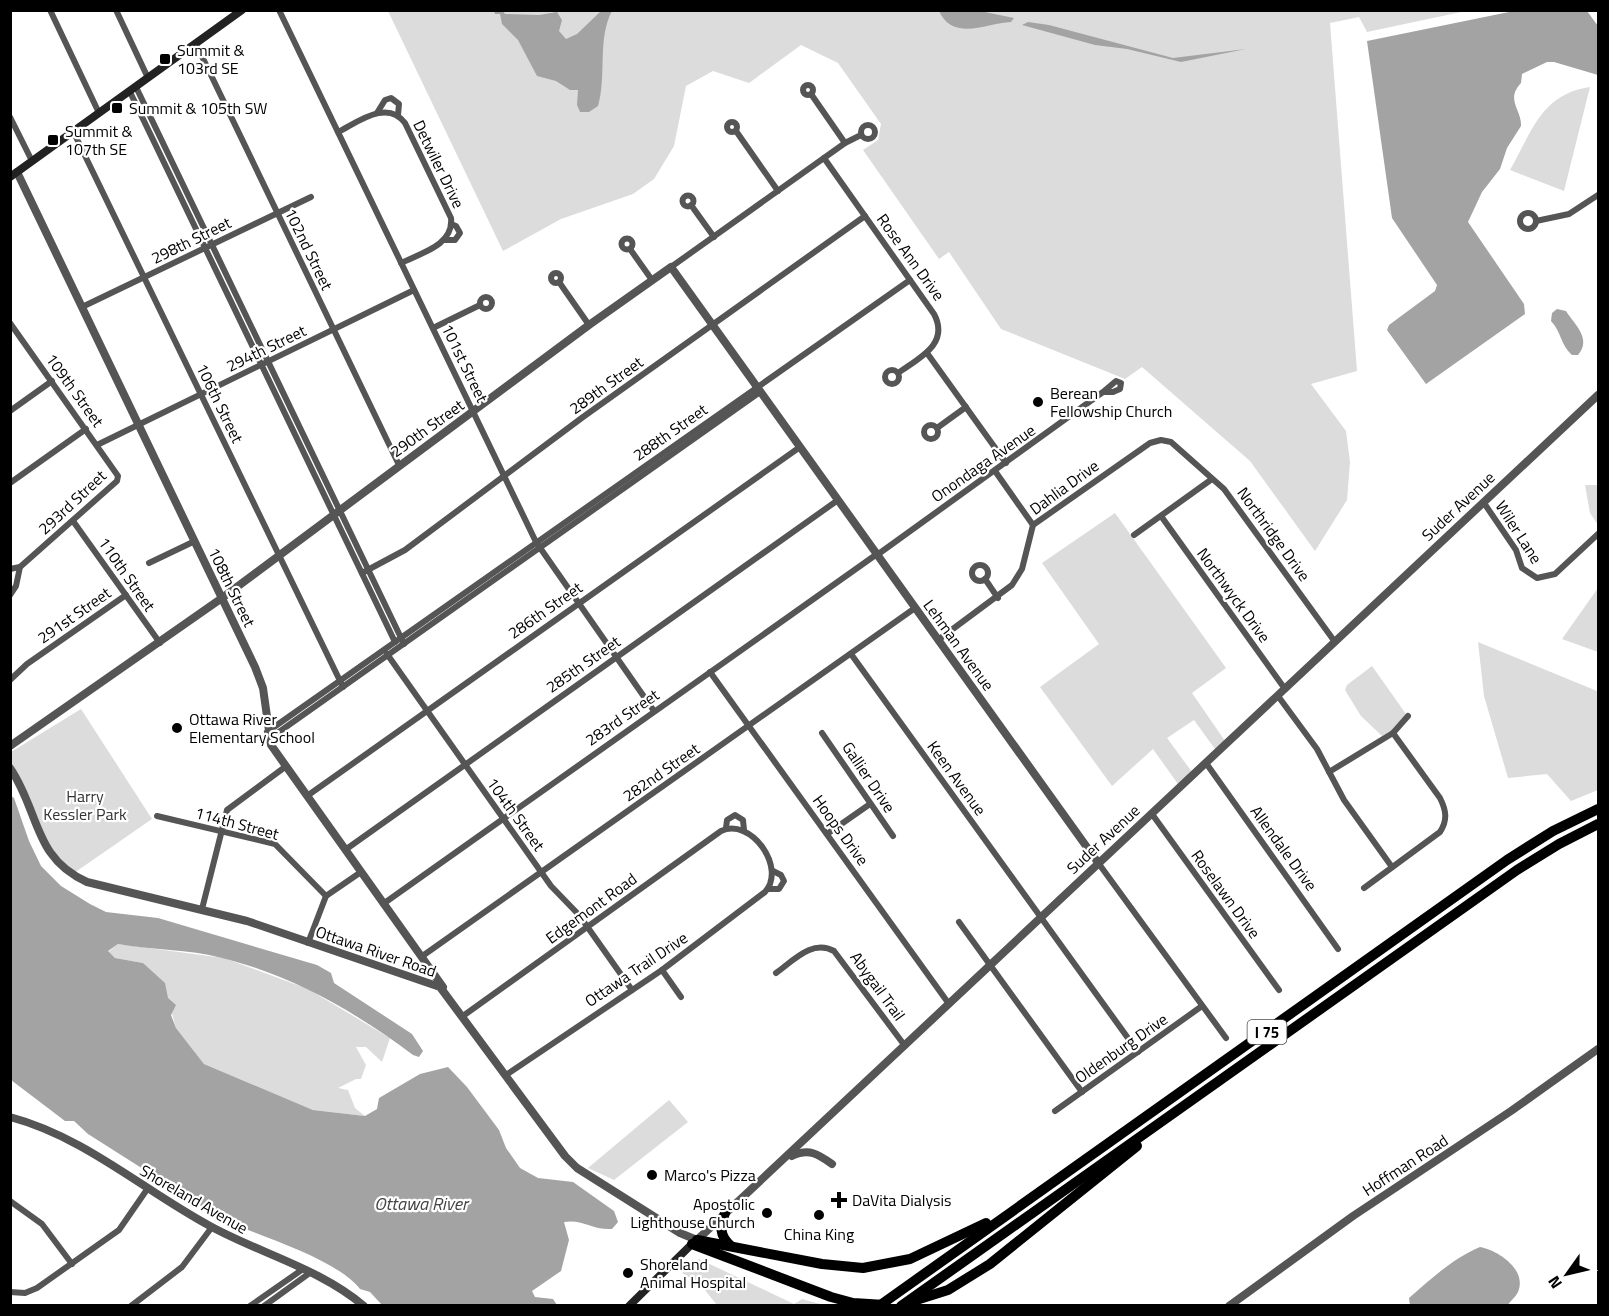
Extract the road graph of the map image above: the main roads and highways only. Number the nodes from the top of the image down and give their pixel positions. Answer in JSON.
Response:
{"nodes":[{"id":1,"x":242,"y":10,"type":"edge"},
{"id":2,"x":14,"y":175,"type":"edge"},
{"id":3,"x":1599,"y":809,"type":"edge"},
{"id":4,"x":1599,"y":824,"type":"edge"},
{"id":5,"x":1190,"y":1101,"type":"junction"},
{"id":6,"x":1011,"y":1212,"type":"junction"},
{"id":7,"x":726,"y":1213,"type":"road end"},
{"id":8,"x":695,"y":1242,"type":"junction"},
{"id":9,"x":731,"y":1246,"type":"junction"},
{"id":10,"x":629,"y":1305,"type":"edge"},
{"id":11,"x":879,"y":1305,"type":"edge"},
{"id":12,"x":901,"y":1305,"type":"edge"}],
"edges":[{"from":1,"to":2,"type":"main road"},
{"from":3,"to":6,"type":"highway","number":"I 75"},
{"from":4,"to":5,"type":"highway","number":"I 75"},
{"from":5,"to":8,"type":"highway"},
{"from":5,"to":12,"type":"highway","number":"I 75"},
{"from":6,"to":9,"type":"highway"},
{"from":6,"to":11,"type":"highway","number":"I 75"},
{"from":7,"to":9,"type":"highway"},
{"from":8,"to":9,"type":"highway"},
{"from":8,"to":10,"type":"main road","name":"Suder Avenue"}]}
